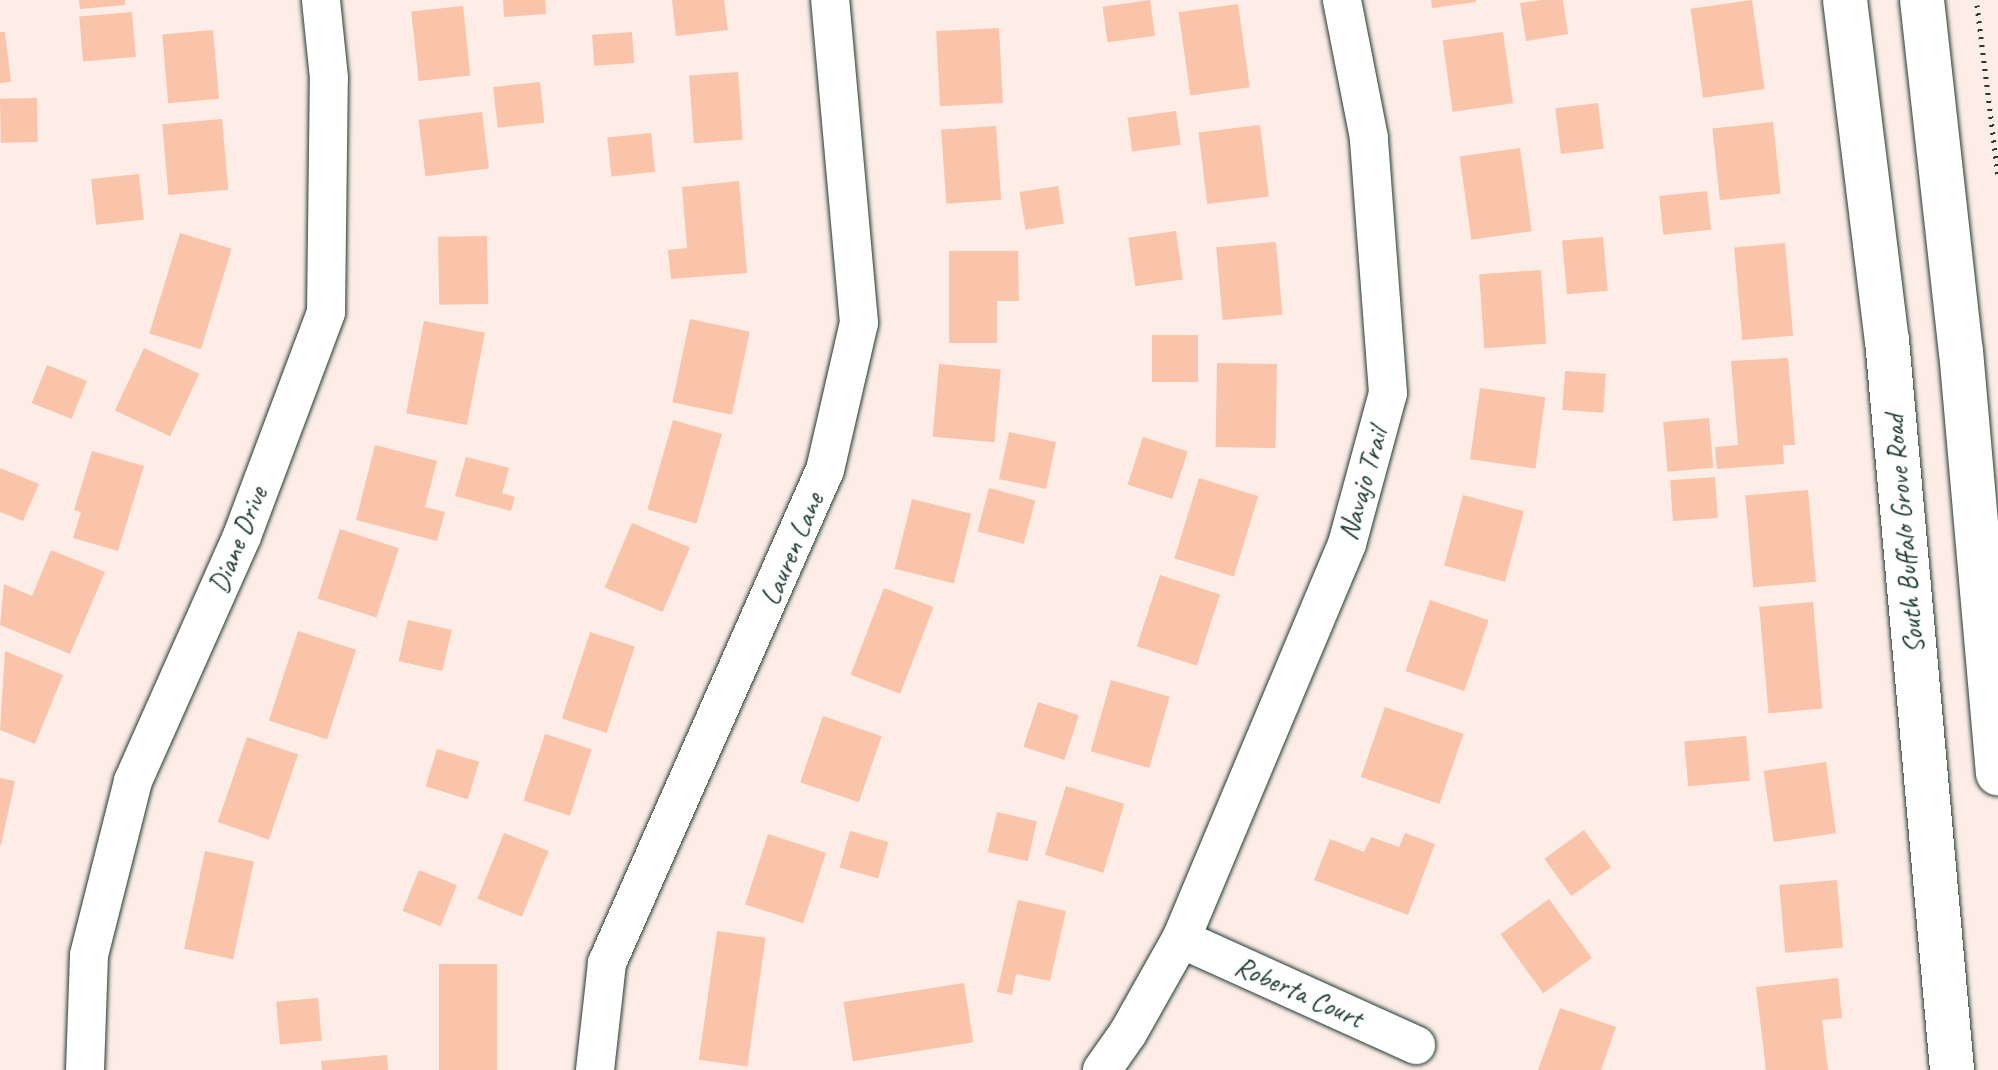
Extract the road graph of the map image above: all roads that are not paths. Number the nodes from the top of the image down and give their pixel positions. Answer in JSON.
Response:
{"nodes":[{"id":1,"x":321,"y":0,"type":"edge"},
{"id":2,"x":830,"y":0,"type":"edge"},
{"id":3,"x":1342,"y":0,"type":"edge"},
{"id":4,"x":1845,"y":0,"type":"edge"},
{"id":5,"x":1922,"y":0,"type":"edge"},
{"id":6,"x":1998,"y":773,"type":"edge"},
{"id":7,"x":1181,"y":939,"type":"junction"},
{"id":8,"x":1416,"y":1045,"type":"dead end"},
{"id":9,"x":85,"y":1070,"type":"edge"},
{"id":10,"x":595,"y":1070,"type":"edge"},
{"id":11,"x":1102,"y":1070,"type":"edge"},
{"id":12,"x":1952,"y":1070,"type":"edge"}],
"edges":[{"from":1,"to":9,"type":"street","name":"Diane Drive"},
{"from":2,"to":10,"type":"street","name":"Lauren Lane"},
{"from":3,"to":7,"type":"street","name":"Navajo Trail"},
{"from":4,"to":12,"type":"main road","name":"South Buffalo Grove Road"},
{"from":5,"to":6,"type":"main road"},
{"from":7,"to":8,"type":"street","name":"Roberta Court"},
{"from":7,"to":11,"type":"street","name":"Navajo Trail"}]}
